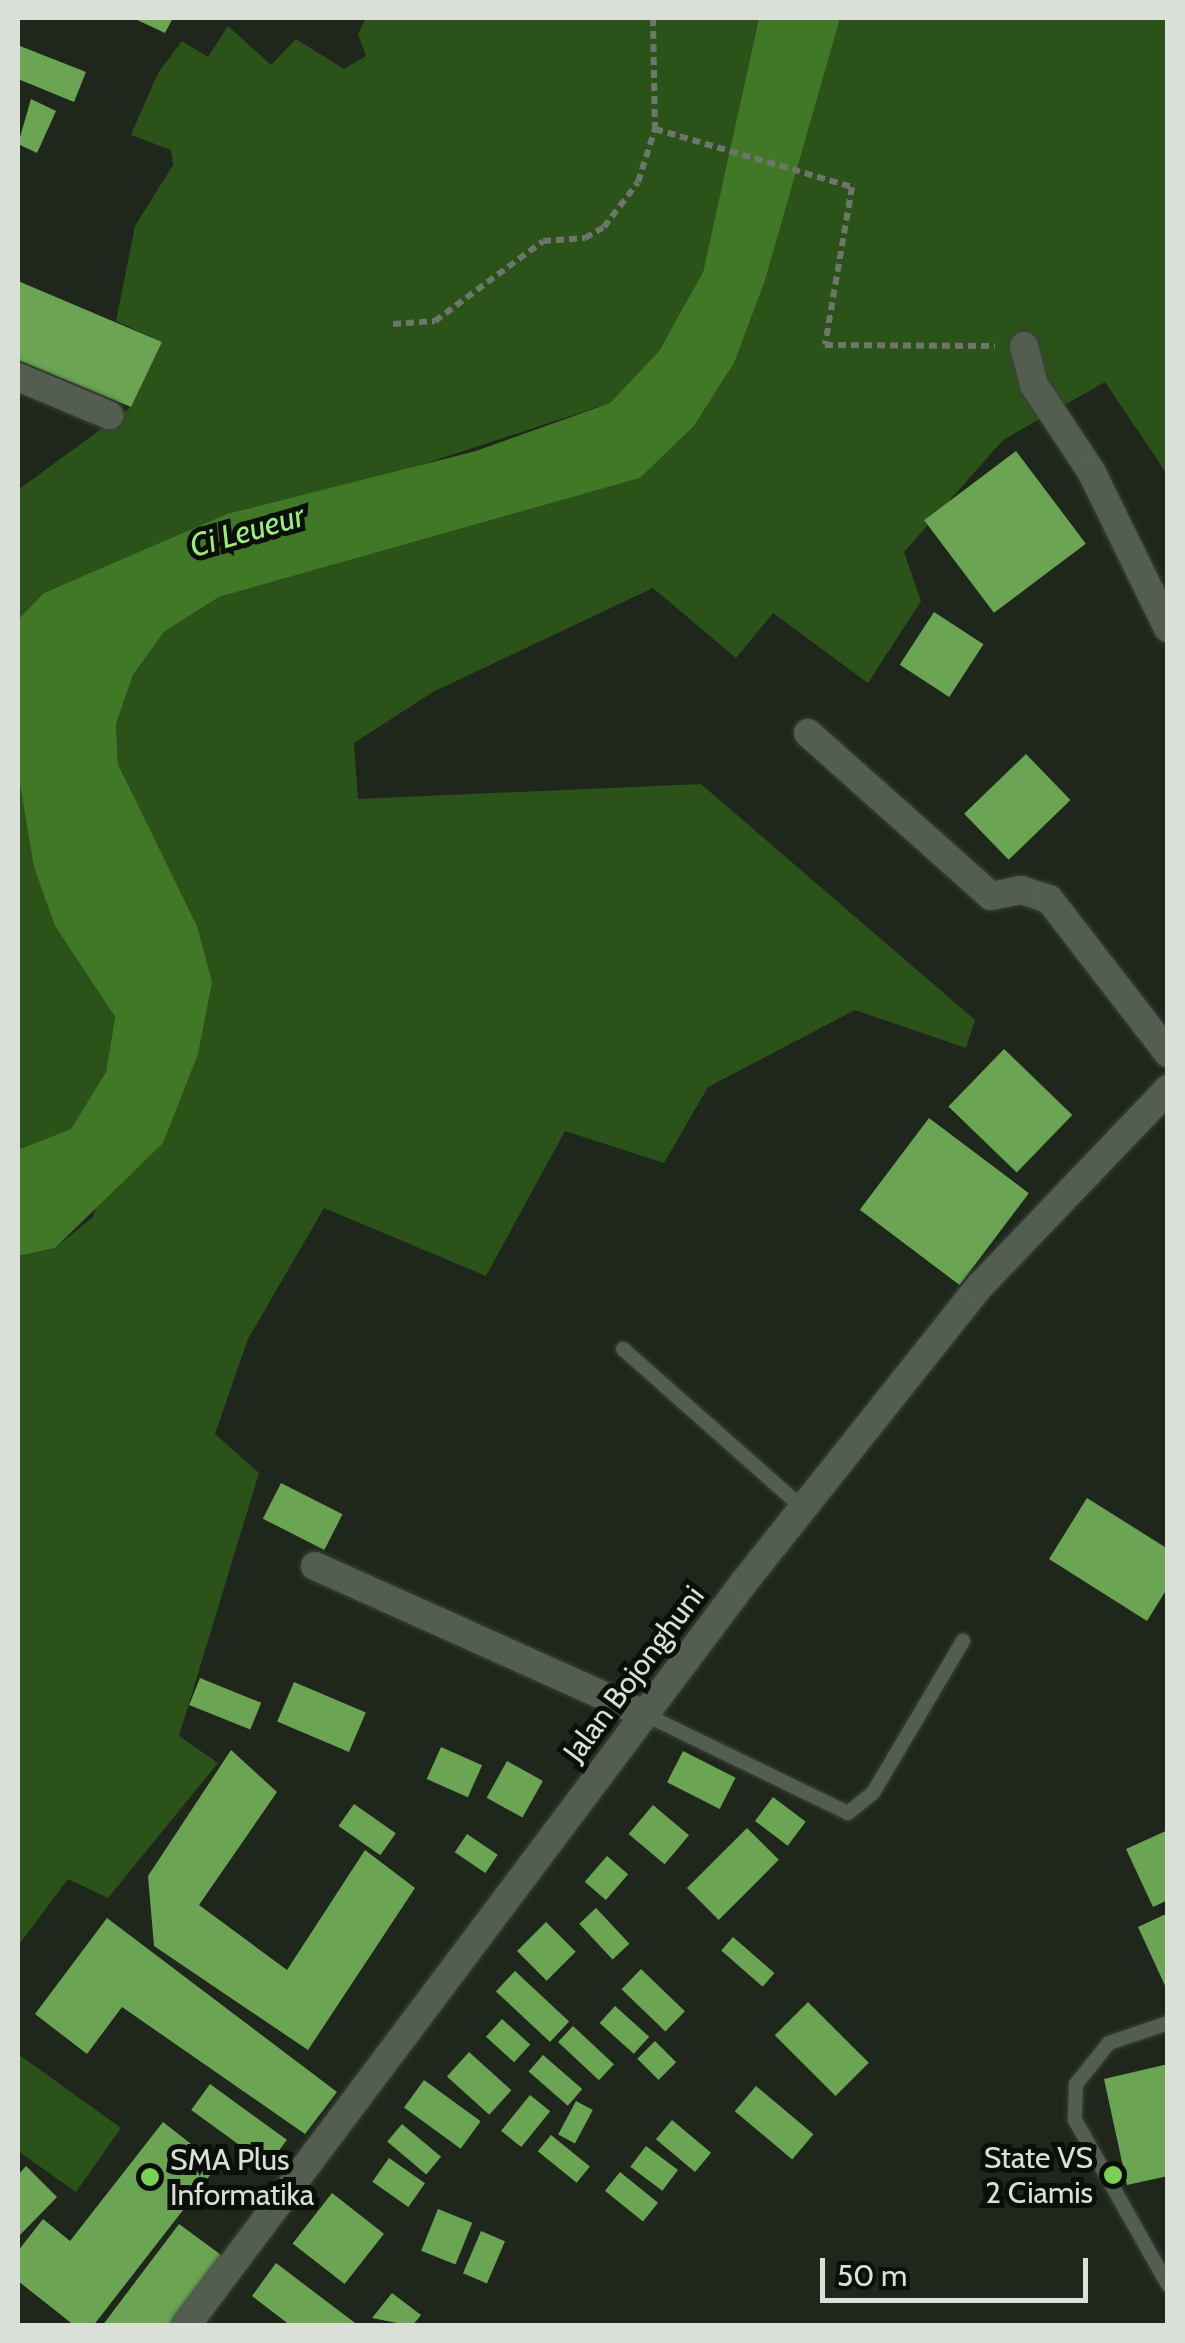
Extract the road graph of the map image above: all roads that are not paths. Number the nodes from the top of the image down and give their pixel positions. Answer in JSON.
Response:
{"nodes":[{"id":1,"x":1024,"y":346,"type":"road end"},
{"id":2,"x":18,"y":377,"type":"edge"},
{"id":3,"x":109,"y":415,"type":"dead end"},
{"id":4,"x":1168,"y":628,"type":"edge"},
{"id":5,"x":808,"y":733,"type":"dead end"},
{"id":6,"x":1168,"y":1053,"type":"edge"},
{"id":7,"x":1168,"y":1089,"type":"edge"},
{"id":8,"x":624,"y":1349,"type":"dead end"},
{"id":9,"x":804,"y":1510,"type":"junction"},
{"id":10,"x":315,"y":1566,"type":"dead end"},
{"id":11,"x":963,"y":1641,"type":"dead end"},
{"id":12,"x":642,"y":1713,"type":"junction"},
{"id":13,"x":1168,"y":2022,"type":"edge"},
{"id":14,"x":1168,"y":2285,"type":"edge"},
{"id":15,"x":186,"y":2326,"type":"edge"}],
"edges":[{"from":1,"to":4,"type":"street"},
{"from":2,"to":3,"type":"street"},
{"from":5,"to":6,"type":"street"},
{"from":7,"to":9,"type":"street","name":"Jalan Bojonghuni"},
{"from":8,"to":9,"type":"lane"},
{"from":9,"to":12,"type":"street","name":"Jalan Bojonghuni"},
{"from":10,"to":12,"type":"street"},
{"from":11,"to":12,"type":"lane"},
{"from":12,"to":15,"type":"street","name":"Jalan Bojonghuni"},
{"from":13,"to":14,"type":"lane"}]}
